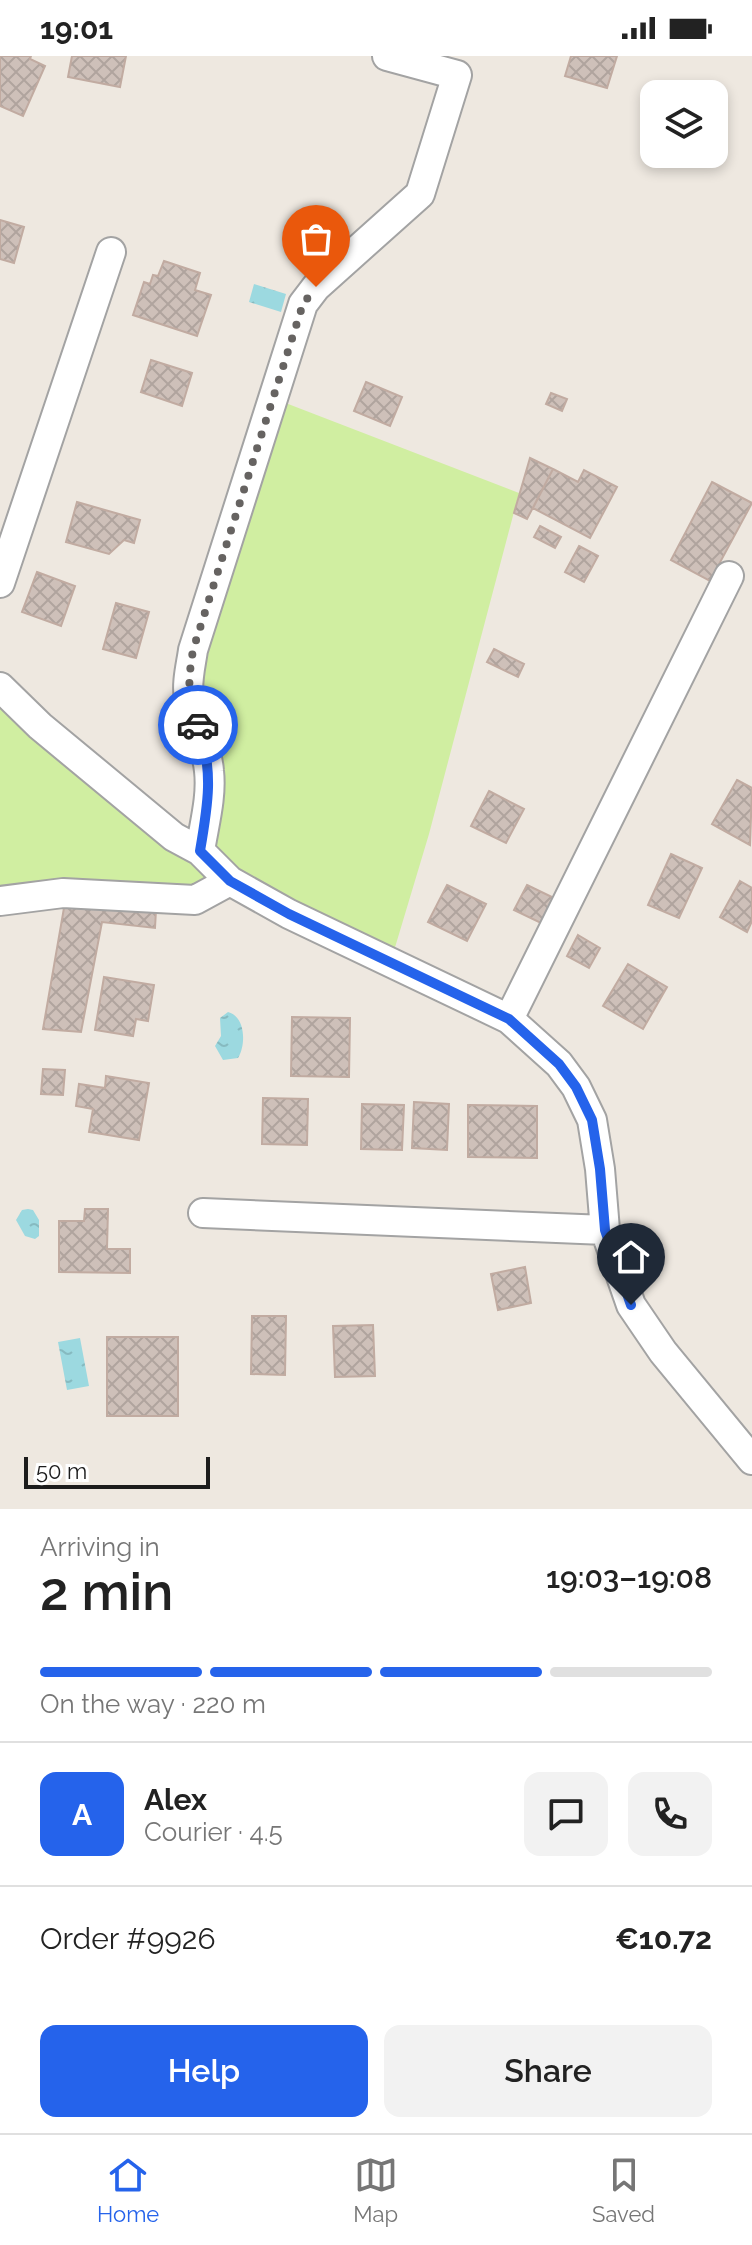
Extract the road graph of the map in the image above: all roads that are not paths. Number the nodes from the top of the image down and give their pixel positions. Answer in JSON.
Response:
{"nodes":[{"id":1,"x":387,"y":56,"type":"edge"},
{"id":2,"x":459,"y":65,"type":"edge"},
{"id":3,"x":111,"y":252,"type":"dead end"},
{"id":4,"x":729,"y":576,"type":"dead end"},
{"id":5,"x":0,"y":583,"type":"edge"},
{"id":6,"x":0,"y":687,"type":"edge"},
{"id":7,"x":200,"y":851,"type":"junction"},
{"id":8,"x":230,"y":881,"type":"junction"},
{"id":9,"x":0,"y":901,"type":"edge"},
{"id":10,"x":509,"y":1019,"type":"junction"},
{"id":11,"x":203,"y":1213,"type":"dead end"},
{"id":12,"x":605,"y":1230,"type":"junction"},
{"id":13,"x":752,"y":1460,"type":"edge"}],
"edges":[{"from":1,"to":2,"type":"street"},
{"from":2,"to":7,"type":"street"},
{"from":3,"to":5,"type":"street"},
{"from":4,"to":10,"type":"street"},
{"from":6,"to":7,"type":"street"},
{"from":7,"to":8,"type":"street"},
{"from":8,"to":9,"type":"street"},
{"from":8,"to":10,"type":"street"},
{"from":10,"to":12,"type":"street"},
{"from":11,"to":12,"type":"street"},
{"from":12,"to":13,"type":"street"}]}
